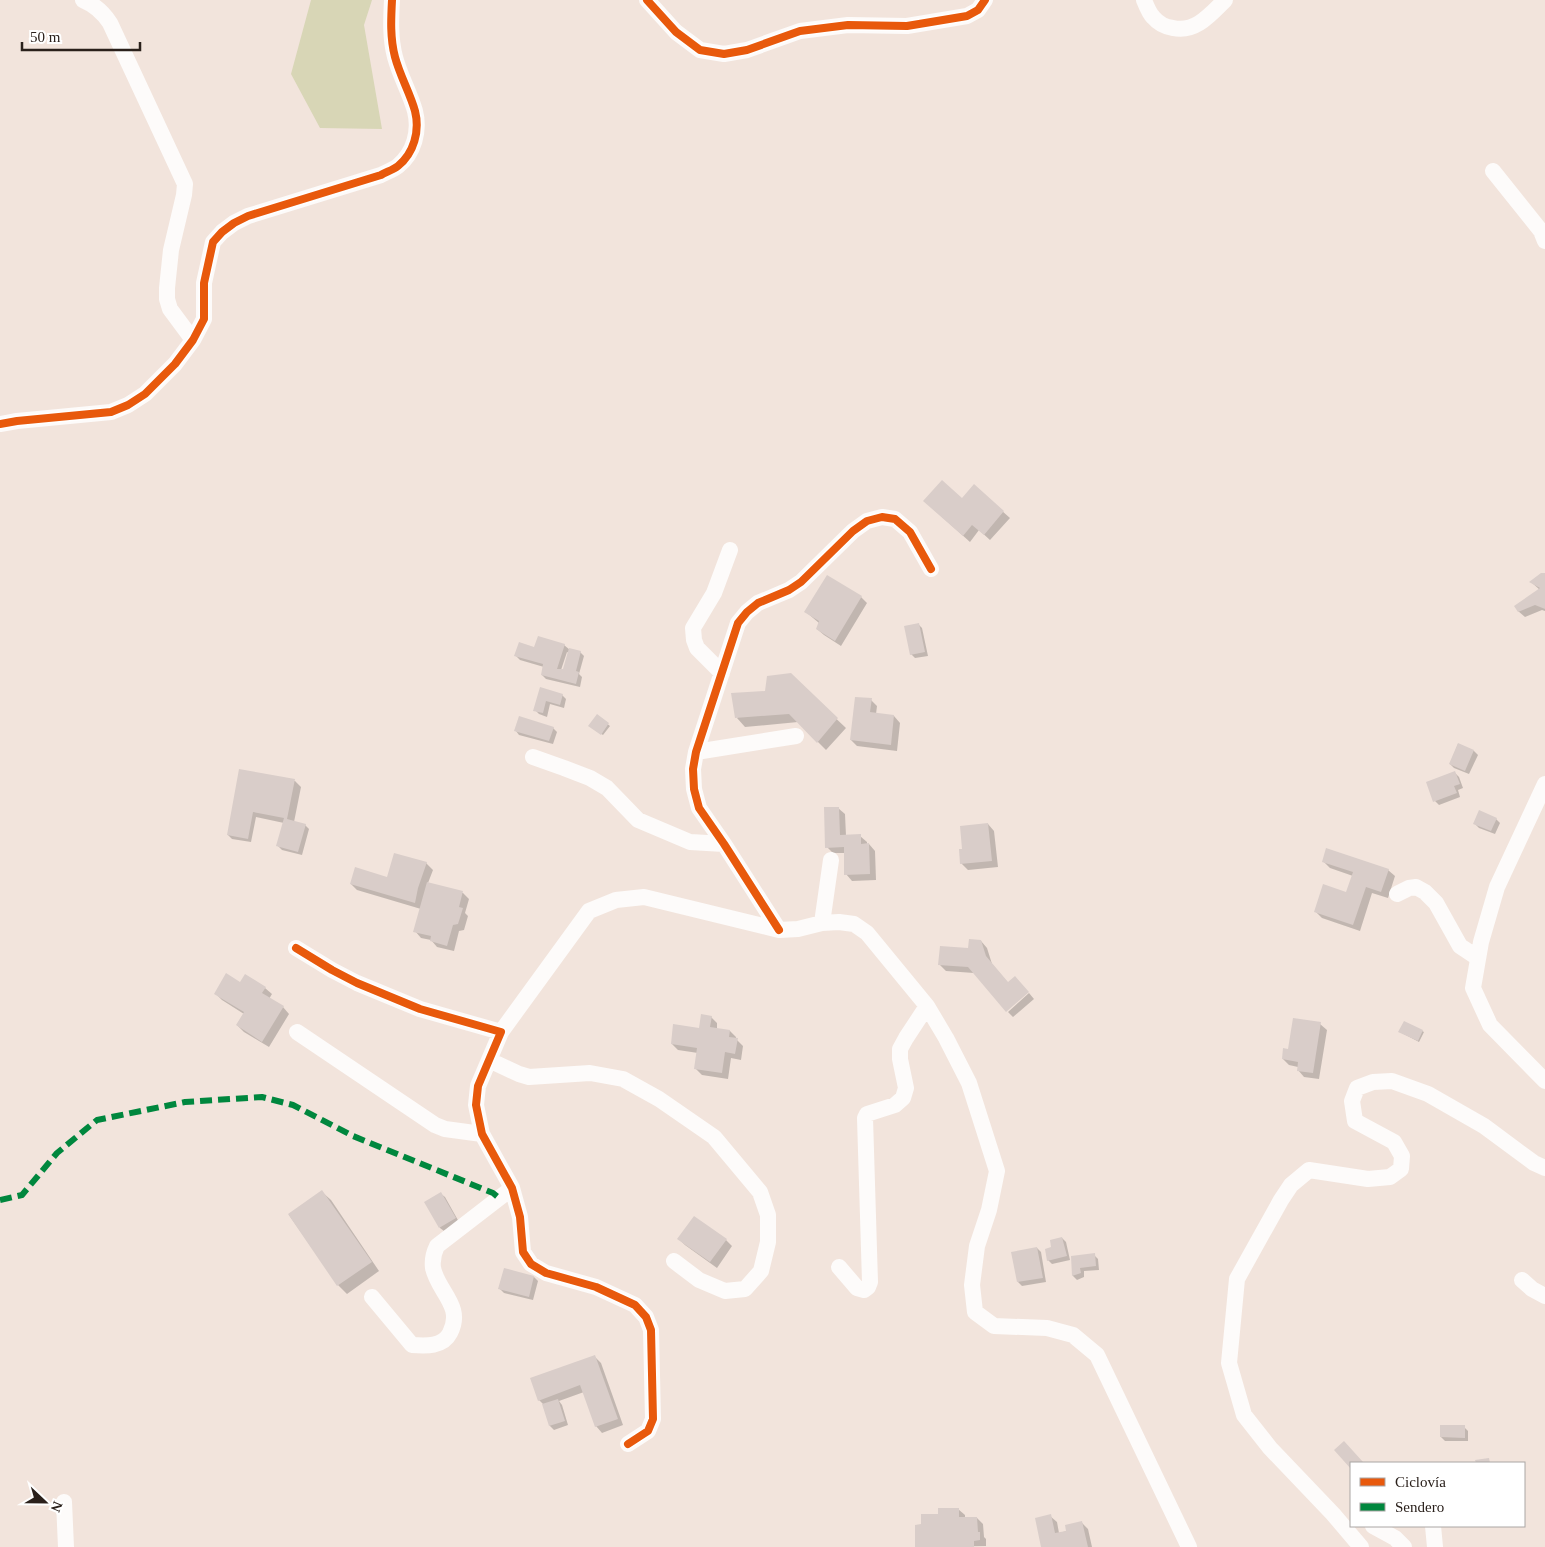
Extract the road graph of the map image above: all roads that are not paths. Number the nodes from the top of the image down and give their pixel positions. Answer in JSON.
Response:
{"nodes":[{"id":1,"x":83,"y":0,"type":"edge"},
{"id":2,"x":392,"y":0,"type":"edge"},
{"id":3,"x":648,"y":0,"type":"edge"},
{"id":4,"x":985,"y":0,"type":"edge"},
{"id":5,"x":1144,"y":0,"type":"edge"},
{"id":6,"x":1225,"y":0,"type":"edge"},
{"id":7,"x":1494,"y":171,"type":"dead end"},
{"id":8,"x":1545,"y":241,"type":"edge"},
{"id":9,"x":193,"y":340,"type":"junction"},
{"id":10,"x":0,"y":424,"type":"edge"},
{"id":11,"x":730,"y":550,"type":"dead end"},
{"id":12,"x":931,"y":569,"type":"dead end"},
{"id":13,"x":722,"y":673,"type":"junction"},
{"id":14,"x":796,"y":736,"type":"dead end"},
{"id":15,"x":696,"y":752,"type":"junction"},
{"id":16,"x":533,"y":757,"type":"dead end"},
{"id":17,"x":1545,"y":784,"type":"edge"},
{"id":18,"x":724,"y":844,"type":"junction"},
{"id":19,"x":831,"y":860,"type":"dead end"},
{"id":20,"x":1398,"y":894,"type":"dead end"},
{"id":21,"x":822,"y":923,"type":"junction"},
{"id":22,"x":778,"y":930,"type":"junction"},
{"id":23,"x":296,"y":948,"type":"dead end"},
{"id":24,"x":1478,"y":958,"type":"junction"},
{"id":25,"x":927,"y":1006,"type":"junction"},
{"id":26,"x":297,"y":1032,"type":"dead end"},
{"id":27,"x":501,"y":1032,"type":"junction"},
{"id":28,"x":489,"y":1060,"type":"junction"},
{"id":29,"x":1545,"y":1081,"type":"edge"},
{"id":30,"x":482,"y":1134,"type":"junction"},
{"id":31,"x":1545,"y":1168,"type":"edge"},
{"id":32,"x":512,"y":1188,"type":"junction"},
{"id":33,"x":674,"y":1261,"type":"dead end"},
{"id":34,"x":839,"y":1267,"type":"dead end"},
{"id":35,"x":1522,"y":1280,"type":"dead end"},
{"id":36,"x":1545,"y":1296,"type":"edge"},
{"id":37,"x":372,"y":1298,"type":"dead end"},
{"id":38,"x":628,"y":1444,"type":"dead end"},
{"id":39,"x":64,"y":1502,"type":"dead end"},
{"id":40,"x":1333,"y":1514,"type":"junction"},
{"id":41,"x":1350,"y":1519,"type":"edge"},
{"id":42,"x":1375,"y":1527,"type":"edge"},
{"id":43,"x":1433,"y":1527,"type":"edge"},
{"id":44,"x":66,"y":1547,"type":"edge"},
{"id":45,"x":1189,"y":1547,"type":"edge"},
{"id":46,"x":1361,"y":1547,"type":"edge"},
{"id":47,"x":1404,"y":1547,"type":"edge"},
{"id":48,"x":1435,"y":1547,"type":"edge"}],
"edges":[{"from":1,"to":9,"type":"street"},
{"from":2,"to":9,"type":"street"},
{"from":3,"to":4,"type":"street"},
{"from":5,"to":6,"type":"street"},
{"from":7,"to":8,"type":"street"},
{"from":9,"to":10,"type":"street"},
{"from":11,"to":13,"type":"street"},
{"from":12,"to":13,"type":"street"},
{"from":13,"to":15,"type":"street"},
{"from":14,"to":15,"type":"street"},
{"from":15,"to":18,"type":"street"},
{"from":16,"to":18,"type":"street"},
{"from":17,"to":24,"type":"street"},
{"from":18,"to":22,"type":"street"},
{"from":19,"to":21,"type":"street"},
{"from":20,"to":24,"type":"street"},
{"from":21,"to":22,"type":"street"},
{"from":21,"to":25,"type":"street"},
{"from":22,"to":27,"type":"street"},
{"from":23,"to":27,"type":"street"},
{"from":24,"to":29,"type":"street"},
{"from":25,"to":34,"type":"street"},
{"from":25,"to":45,"type":"street"},
{"from":26,"to":30,"type":"street"},
{"from":27,"to":28,"type":"street"},
{"from":28,"to":30,"type":"street"},
{"from":28,"to":33,"type":"street"},
{"from":30,"to":32,"type":"street"},
{"from":31,"to":40,"type":"street"},
{"from":32,"to":37,"type":"street"},
{"from":32,"to":38,"type":"street"},
{"from":35,"to":36,"type":"street"},
{"from":39,"to":44,"type":"street"},
{"from":40,"to":41,"type":"street"},
{"from":40,"to":46,"type":"street"},
{"from":42,"to":47,"type":"street"},
{"from":43,"to":48,"type":"street"}]}
